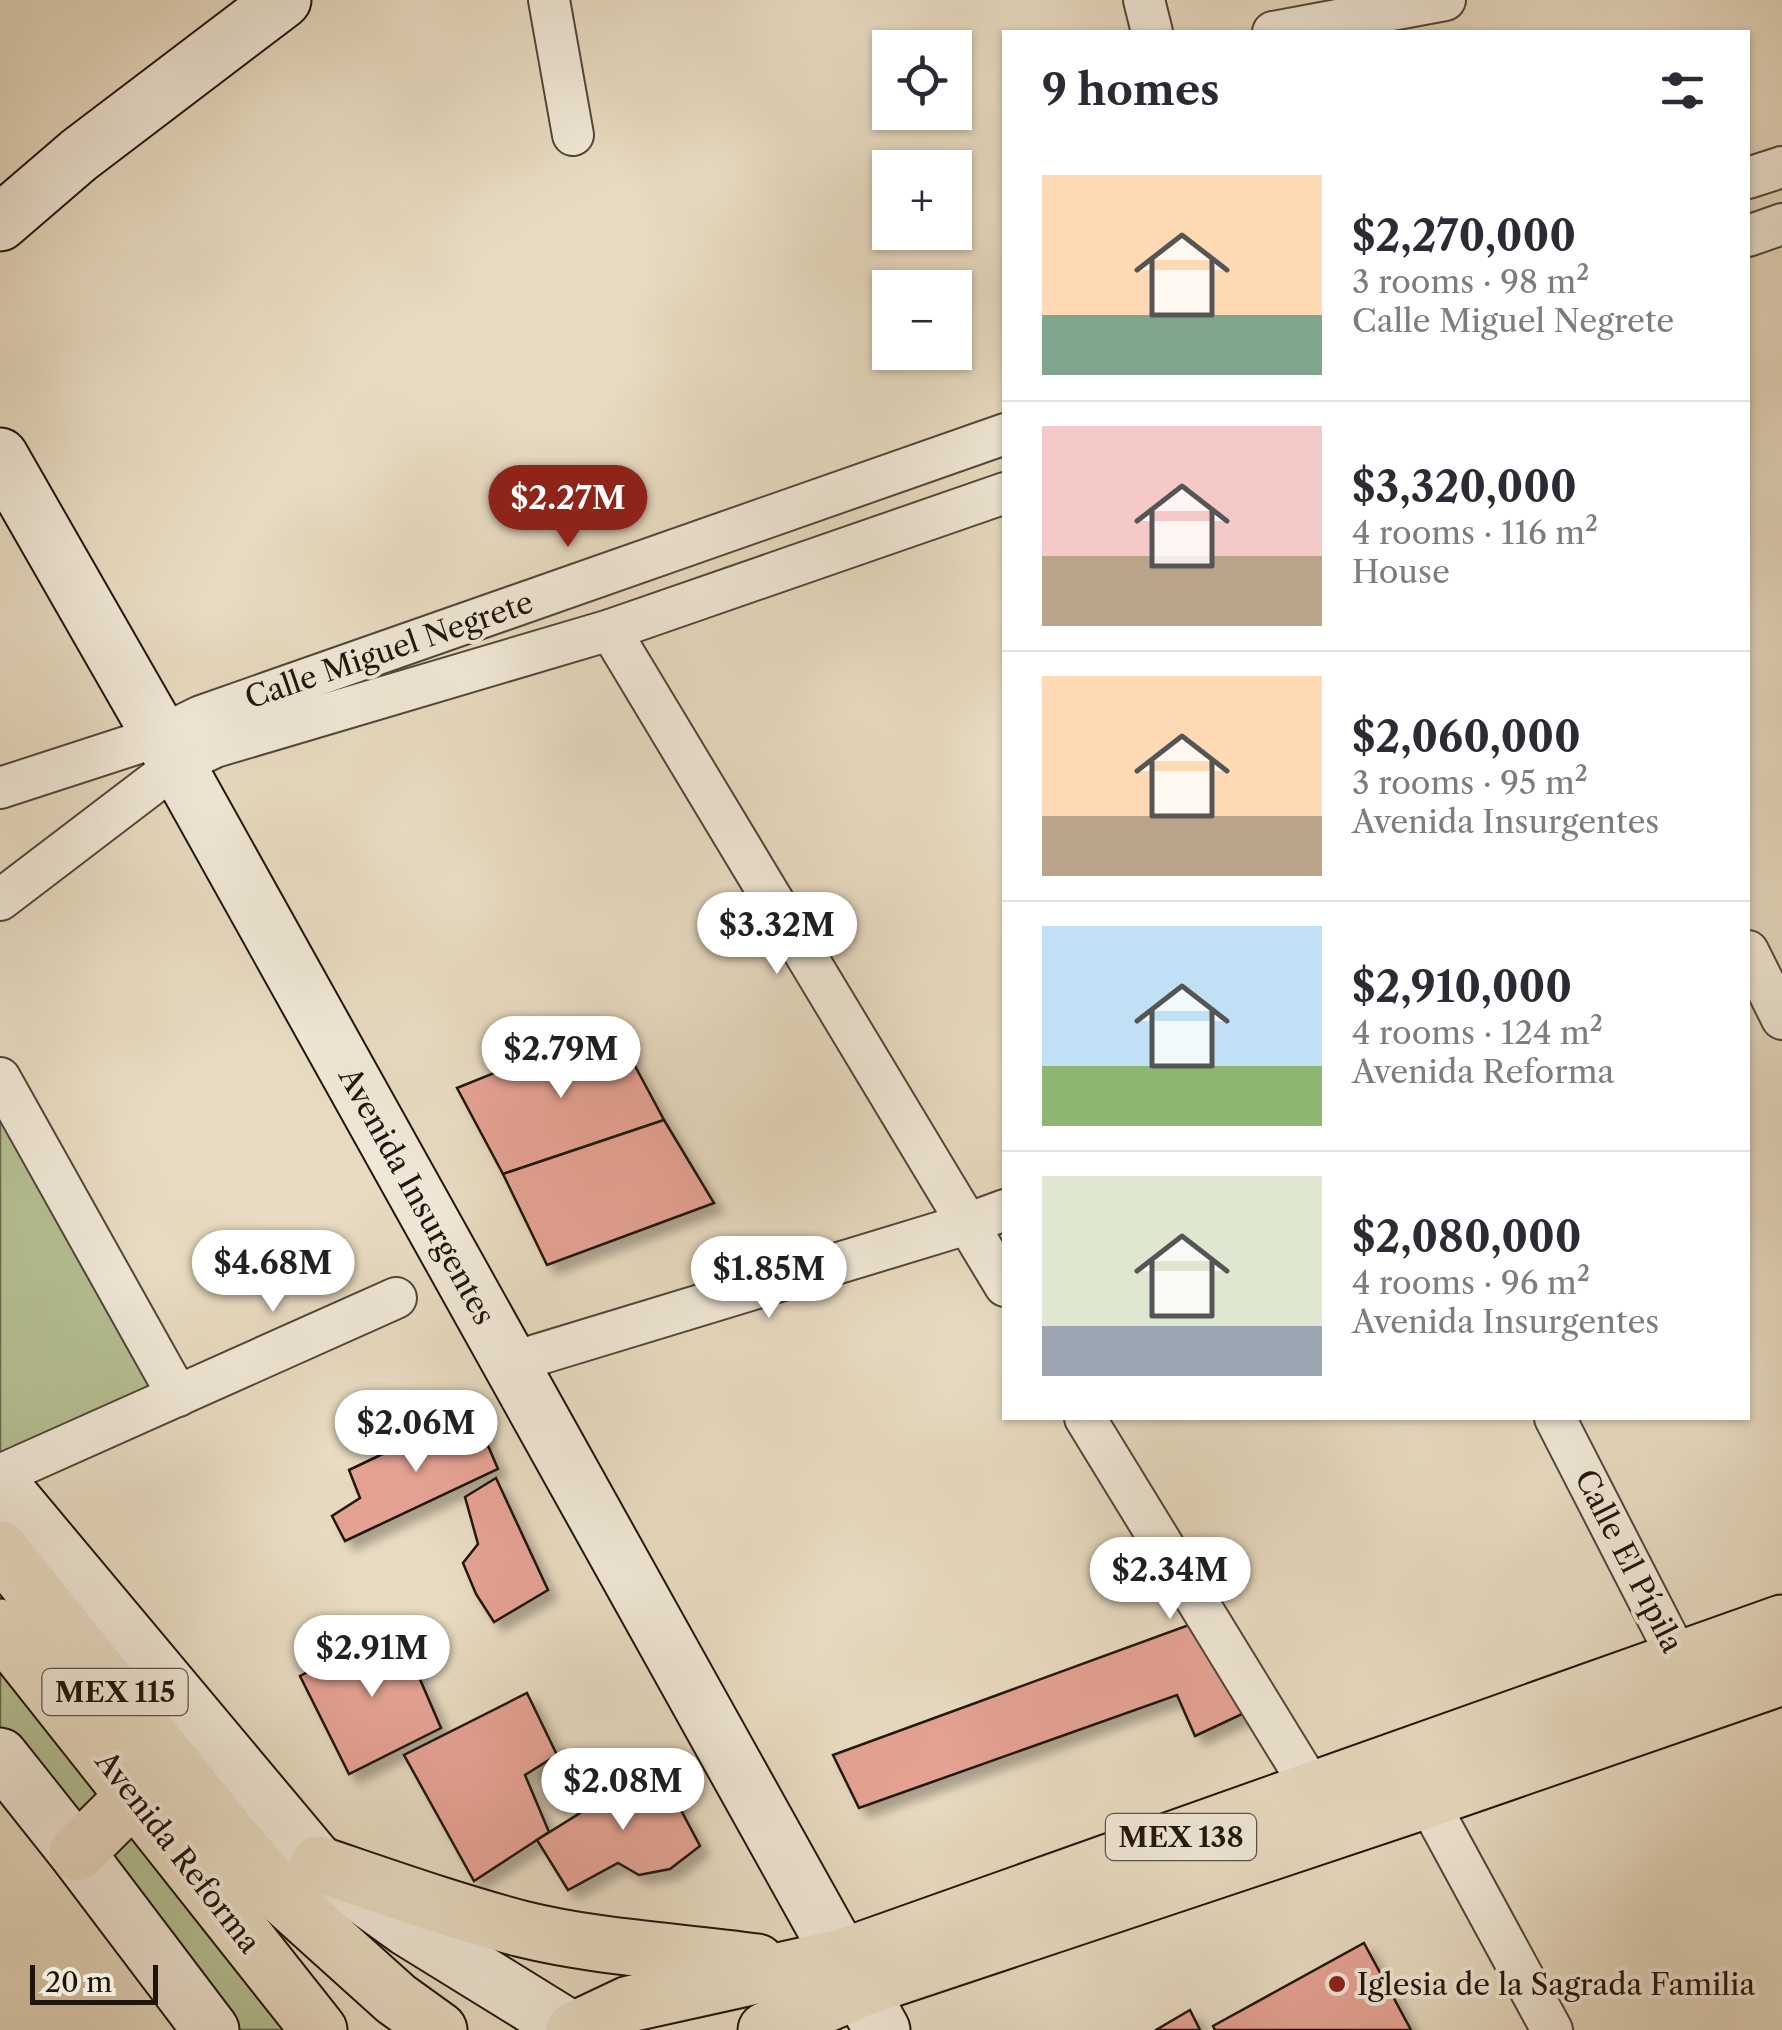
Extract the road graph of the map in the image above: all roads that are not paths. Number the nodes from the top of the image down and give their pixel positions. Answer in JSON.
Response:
{"nodes":[{"id":1,"x":284,"y":0,"type":"edge"},
{"id":2,"x":549,"y":0,"type":"edge"},
{"id":3,"x":1144,"y":0,"type":"edge"},
{"id":4,"x":1445,"y":0,"type":"edge"},
{"id":5,"x":1152,"y":30,"type":"edge"},
{"id":6,"x":1284,"y":30,"type":"edge"},
{"id":7,"x":574,"y":135,"type":"dead end"},
{"id":8,"x":1782,"y":167,"type":"edge"},
{"id":9,"x":1750,"y":177,"type":"edge"},
{"id":10,"x":0,"y":223,"type":"edge"},
{"id":11,"x":1782,"y":224,"type":"edge"},
{"id":12,"x":1750,"y":235,"type":"edge"},
{"id":13,"x":1002,"y":435,"type":"edge"},
{"id":14,"x":0,"y":456,"type":"edge"},
{"id":15,"x":1002,"y":494,"type":"edge"},
{"id":16,"x":610,"y":630,"type":"junction"},
{"id":17,"x":168,"y":751,"type":"junction"},
{"id":18,"x":0,"y":788,"type":"edge"},
{"id":19,"x":0,"y":900,"type":"edge"},
{"id":20,"x":1757,"y":951,"type":"edge"},
{"id":21,"x":1782,"y":1018,"type":"edge"},
{"id":22,"x":0,"y":1078,"type":"edge"},
{"id":23,"x":1002,"y":1211,"type":"edge"},
{"id":24,"x":967,"y":1224,"type":"junction"},
{"id":25,"x":1002,"y":1281,"type":"edge"},
{"id":26,"x":396,"y":1298,"type":"dead end"},
{"id":27,"x":510,"y":1363,"type":"junction"},
{"id":28,"x":178,"y":1396,"type":"junction"},
{"id":29,"x":1086,"y":1420,"type":"edge"},
{"id":30,"x":1555,"y":1420,"type":"edge"},
{"id":31,"x":0,"y":1475,"type":"edge"},
{"id":32,"x":0,"y":1484,"type":"edge"},
{"id":33,"x":0,"y":1548,"type":"edge"},
{"id":34,"x":1782,"y":1623,"type":"edge"},
{"id":35,"x":0,"y":1628,"type":"edge"},
{"id":36,"x":1782,"y":1677,"type":"edge"},
{"id":37,"x":1691,"y":1682,"type":"junction"},
{"id":38,"x":0,"y":1756,"type":"edge"},
{"id":39,"x":1314,"y":1790,"type":"junction"},
{"id":40,"x":134,"y":1796,"type":"junction"},
{"id":41,"x":1426,"y":1800,"type":"junction"},
{"id":42,"x":77,"y":1853,"type":"junction"},
{"id":43,"x":318,"y":1864,"type":"junction"},
{"id":44,"x":823,"y":2002,"type":"edge"},
{"id":45,"x":211,"y":2030,"type":"edge"},
{"id":46,"x":318,"y":2030,"type":"edge"},
{"id":47,"x":439,"y":2030,"type":"edge"},
{"id":48,"x":573,"y":2030,"type":"edge"},
{"id":49,"x":1552,"y":2030,"type":"edge"}],
"edges":[{"from":1,"to":10,"type":"street"},
{"from":2,"to":7,"type":"street"},
{"from":3,"to":5,"type":"street"},
{"from":4,"to":6,"type":"street"},
{"from":8,"to":9,"type":"street"},
{"from":11,"to":12,"type":"street"},
{"from":13,"to":17,"type":"street","name":"Calle Miguel Negrete"},
{"from":14,"to":17,"type":"street","name":"Avenida Insurgentes"},
{"from":15,"to":16,"type":"street","name":"Calle Miguel Negrete"},
{"from":16,"to":17,"type":"street","name":"Calle Miguel Negrete"},
{"from":16,"to":24,"type":"street"},
{"from":17,"to":18,"type":"street","name":"Calle Miguel Negrete"},
{"from":17,"to":19,"type":"street"},
{"from":17,"to":27,"type":"street","name":"Avenida Insurgentes"},
{"from":20,"to":21,"type":"street"},
{"from":22,"to":28,"type":"street"},
{"from":23,"to":24,"type":"street"},
{"from":24,"to":25,"type":"street"},
{"from":24,"to":27,"type":"street"},
{"from":26,"to":28,"type":"street"},
{"from":27,"to":44,"type":"street","name":"Avenida Insurgentes"},
{"from":28,"to":31,"type":"street"},
{"from":29,"to":39,"type":"street"},
{"from":30,"to":37,"type":"street","name":"Calle El Pípila"},
{"from":32,"to":43,"type":"street"},
{"from":33,"to":47,"type":"main road","name":"Avenida Reforma","number":"MEX 115"},
{"from":34,"to":37,"type":"main road","number":"MEX 138"},
{"from":35,"to":40,"type":"main road","name":"Avenida Reforma","number":"MEX 115"},
{"from":36,"to":37,"type":"main road","number":"MEX 138"},
{"from":37,"to":39,"type":"main road","number":"MEX 138"},
{"from":37,"to":41,"type":"main road","number":"MEX 138"},
{"from":38,"to":42,"type":"street"},
{"from":39,"to":44,"type":"main road","number":"MEX 138"},
{"from":40,"to":42,"type":"main road"},
{"from":40,"to":46,"type":"main road","name":"Avenida Reforma","number":"MEX 115"},
{"from":41,"to":44,"type":"main road","number":"MEX 138"},
{"from":41,"to":49,"type":"street"},
{"from":42,"to":45,"type":"street"},
{"from":43,"to":44,"type":"main road"},
{"from":43,"to":48,"type":"street"},
{"from":44,"to":48,"type":"main road","number":"MEX 138"}]}
